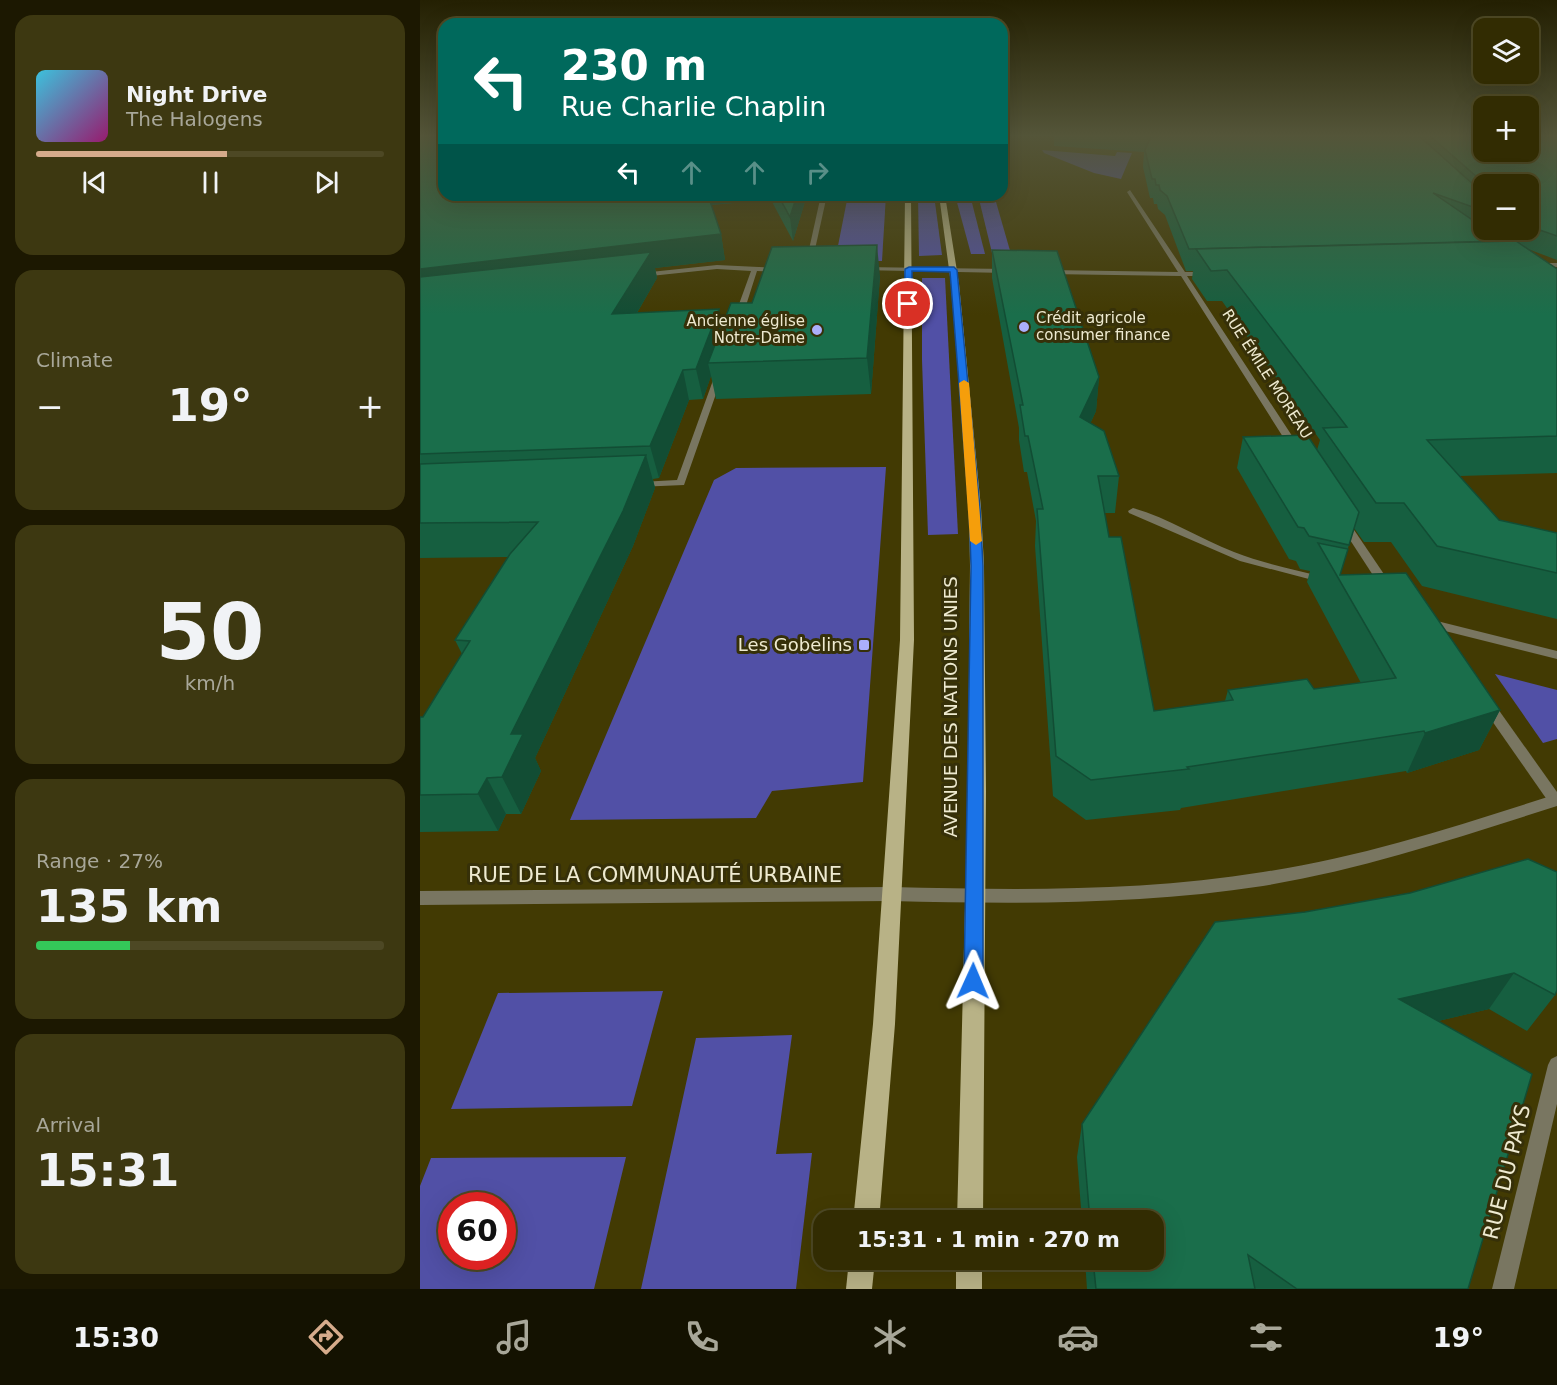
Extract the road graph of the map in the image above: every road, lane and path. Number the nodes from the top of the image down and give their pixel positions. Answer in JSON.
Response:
{"nodes":[{"id":1,"x":1131,"y":194,"type":"edge"},
{"id":2,"x":823,"y":201,"type":"edge"},
{"id":3,"x":908,"y":201,"type":"edge"},
{"id":4,"x":943,"y":201,"type":"edge"},
{"id":5,"x":1510,"y":240,"type":"edge"},
{"id":6,"x":1557,"y":264,"type":"edge"},
{"id":7,"x":1527,"y":265,"type":"edge"},
{"id":8,"x":1537,"y":265,"type":"junction"},
{"id":9,"x":909,"y":269,"type":"junction"},
{"id":10,"x":754,"y":270,"type":"junction"},
{"id":11,"x":788,"y":270,"type":"edge"},
{"id":12,"x":818,"y":270,"type":"edge"},
{"id":13,"x":850,"y":270,"type":"edge"},
{"id":14,"x":954,"y":270,"type":"junction"},
{"id":15,"x":1010,"y":271,"type":"edge"},
{"id":16,"x":1045,"y":272,"type":"edge"},
{"id":17,"x":1182,"y":274,"type":"junction"},
{"id":18,"x":1221,"y":274,"type":"edge"},
{"id":19,"x":1550,"y":274,"type":"edge"},
{"id":20,"x":636,"y":276,"type":"edge"},
{"id":21,"x":736,"y":323,"type":"edge"},
{"id":22,"x":721,"y":366,"type":"edge"},
{"id":23,"x":1301,"y":458,"type":"edge"},
{"id":24,"x":633,"y":485,"type":"edge"},
{"id":25,"x":1133,"y":511,"type":"dead end"},
{"id":26,"x":1340,"y":518,"type":"edge"},
{"id":27,"x":1338,"y":583,"type":"edge"},
{"id":28,"x":1372,"y":588,"type":"edge"},
{"id":29,"x":1444,"y":640,"type":"edge"},
{"id":30,"x":1557,"y":655,"type":"edge"},
{"id":31,"x":1483,"y":697,"type":"edge"},
{"id":32,"x":1556,"y":800,"type":"edge"},
{"id":33,"x":891,"y":894,"type":"junction"},
{"id":34,"x":975,"y":896,"type":"junction"},
{"id":35,"x":420,"y":898,"type":"edge"},
{"id":36,"x":1557,"y":1065,"type":"edge"},
{"id":37,"x":867,"y":1210,"type":"edge"},
{"id":38,"x":969,"y":1210,"type":"edge"},
{"id":39,"x":861,"y":1270,"type":"edge"},
{"id":40,"x":969,"y":1270,"type":"edge"},
{"id":41,"x":859,"y":1289,"type":"edge"},
{"id":42,"x":969,"y":1289,"type":"edge"},
{"id":43,"x":1503,"y":1289,"type":"edge"}],
"edges":[{"from":1,"to":17,"type":"street","name":"RUE ÉMILE MOREAU"},
{"from":2,"to":12,"type":"street"},
{"from":3,"to":9,"type":"main road"},
{"from":4,"to":14,"type":"main road","name":"AVENUE DES NATIONS UNIES"},
{"from":5,"to":8,"type":"street"},
{"from":6,"to":8,"type":"street"},
{"from":7,"to":8,"type":"street"},
{"from":8,"to":19,"type":"street"},
{"from":9,"to":13,"type":"street"},
{"from":9,"to":14,"type":"street"},
{"from":9,"to":33,"type":"main road"},
{"from":10,"to":11,"type":"street"},
{"from":10,"to":20,"type":"street"},
{"from":10,"to":21,"type":"street"},
{"from":14,"to":15,"type":"street"},
{"from":14,"to":34,"type":"main road","name":"AVENUE DES NATIONS UNIES"},
{"from":16,"to":17,"type":"street"},
{"from":17,"to":18,"type":"street"},
{"from":17,"to":23,"type":"street","name":"RUE ÉMILE MOREAU"},
{"from":22,"to":24,"type":"street"},
{"from":25,"to":27,"type":"street"},
{"from":26,"to":28,"type":"street"},
{"from":29,"to":30,"type":"street"},
{"from":31,"to":32,"type":"street"},
{"from":32,"to":34,"type":"street","name":"RUE DE LA COMMUNAUTÉ URBAINE"},
{"from":33,"to":34,"type":"street","name":"RUE DE LA COMMUNAUTÉ URBAINE"},
{"from":33,"to":35,"type":"street","name":"RUE DE LA COMMUNAUTÉ URBAINE"},
{"from":33,"to":37,"type":"main road"},
{"from":34,"to":38,"type":"main road","name":"AVENUE DES NATIONS UNIES"},
{"from":36,"to":43,"type":"street","name":"RUE DU PAYS"},
{"from":39,"to":41,"type":"main road"},
{"from":40,"to":42,"type":"main road"}]}
